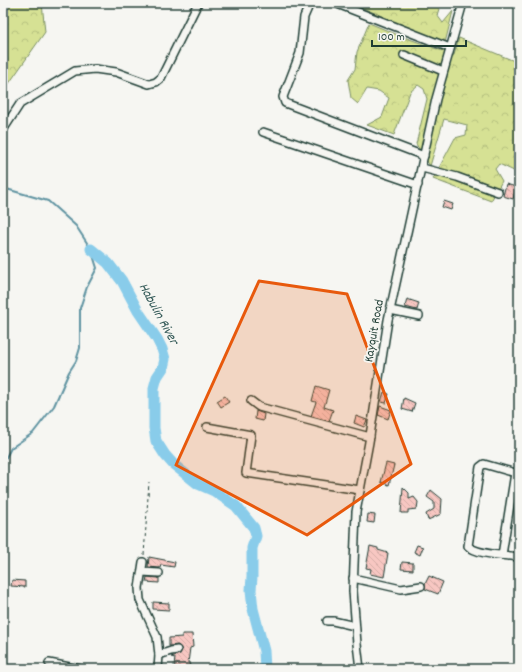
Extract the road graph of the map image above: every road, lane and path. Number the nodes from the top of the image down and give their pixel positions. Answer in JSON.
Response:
{"nodes":[{"id":1,"x":198,"y":3,"type":"edge"},
{"id":2,"x":310,"y":3,"type":"edge"},
{"id":3,"x":335,"y":3,"type":"edge"},
{"id":4,"x":462,"y":3,"type":"edge"},
{"id":5,"x":450,"y":48,"type":"junction"},
{"id":6,"x":404,"y":54,"type":"dead end"},
{"id":7,"x":443,"y":71,"type":"junction"},
{"id":8,"x":3,"y":130,"type":"edge"},
{"id":9,"x":263,"y":132,"type":"dead end"},
{"id":10,"x":424,"y":156,"type":"junction"},
{"id":11,"x":422,"y":168,"type":"junction"},
{"id":12,"x":418,"y":186,"type":"junction"},
{"id":13,"x":498,"y":192,"type":"dead end"},
{"id":14,"x":390,"y":310,"type":"junction"},
{"id":15,"x":419,"y":316,"type":"dead end"},
{"id":16,"x":251,"y":401,"type":"dead end"},
{"id":17,"x":208,"y":427,"type":"dead end"},
{"id":18,"x":370,"y":437,"type":"junction"},
{"id":19,"x":517,"y":473,"type":"edge"},
{"id":20,"x":149,"y":482,"type":"dead end"},
{"id":21,"x":360,"y":490,"type":"junction"},
{"id":22,"x":502,"y":555,"type":"junction"},
{"id":23,"x":519,"y":557,"type":"edge"},
{"id":24,"x":143,"y":562,"type":"joint"},
{"id":25,"x":142,"y":572,"type":"junction"},
{"id":26,"x":159,"y":573,"type":"dead end"},
{"id":27,"x":353,"y":578,"type":"junction"},
{"id":28,"x":421,"y":586,"type":"dead end"},
{"id":29,"x":327,"y":621,"type":"dead end"},
{"id":30,"x":356,"y":626,"type":"junction"},
{"id":31,"x":177,"y":650,"type":"dead end"},
{"id":32,"x":159,"y":655,"type":"junction"},
{"id":33,"x":49,"y":663,"type":"dead end"},
{"id":34,"x":80,"y":669,"type":"edge"},
{"id":35,"x":158,"y":669,"type":"edge"},
{"id":36,"x":360,"y":669,"type":"edge"}],
"edges":[{"from":1,"to":8,"type":"street"},
{"from":2,"to":10,"type":"street"},
{"from":3,"to":5,"type":"street"},
{"from":4,"to":5,"type":"street","name":"Kayquit Road"},
{"from":5,"to":7,"type":"street","name":"Kayquit Road"},
{"from":6,"to":7,"type":"street"},
{"from":7,"to":10,"type":"street","name":"Kayquit Road"},
{"from":9,"to":12,"type":"street"},
{"from":10,"to":11,"type":"street","name":"Kayquit Road"},
{"from":11,"to":12,"type":"street","name":"Kayquit Road"},
{"from":11,"to":13,"type":"street"},
{"from":12,"to":14,"type":"street","name":"Kayquit Road"},
{"from":14,"to":15,"type":"street"},
{"from":14,"to":18,"type":"street","name":"Kayquit Road"},
{"from":16,"to":18,"type":"street"},
{"from":17,"to":21,"type":"street"},
{"from":18,"to":21,"type":"street","name":"Kayquit Road"},
{"from":19,"to":22,"type":"street"},
{"from":19,"to":22,"type":"street"},
{"from":20,"to":24,"type":"path"},
{"from":21,"to":27,"type":"street","name":"Kayquit Road"},
{"from":22,"to":23,"type":"street"},
{"from":24,"to":25,"type":"street"},
{"from":25,"to":26,"type":"street"},
{"from":25,"to":32,"type":"street"},
{"from":27,"to":28,"type":"street"},
{"from":27,"to":30,"type":"street","name":"Kayquit Road"},
{"from":29,"to":30,"type":"street"},
{"from":30,"to":36,"type":"street","name":"Kayquit Road"},
{"from":31,"to":32,"type":"street"},
{"from":32,"to":35,"type":"street"},
{"from":33,"to":34,"type":"street"}]}
